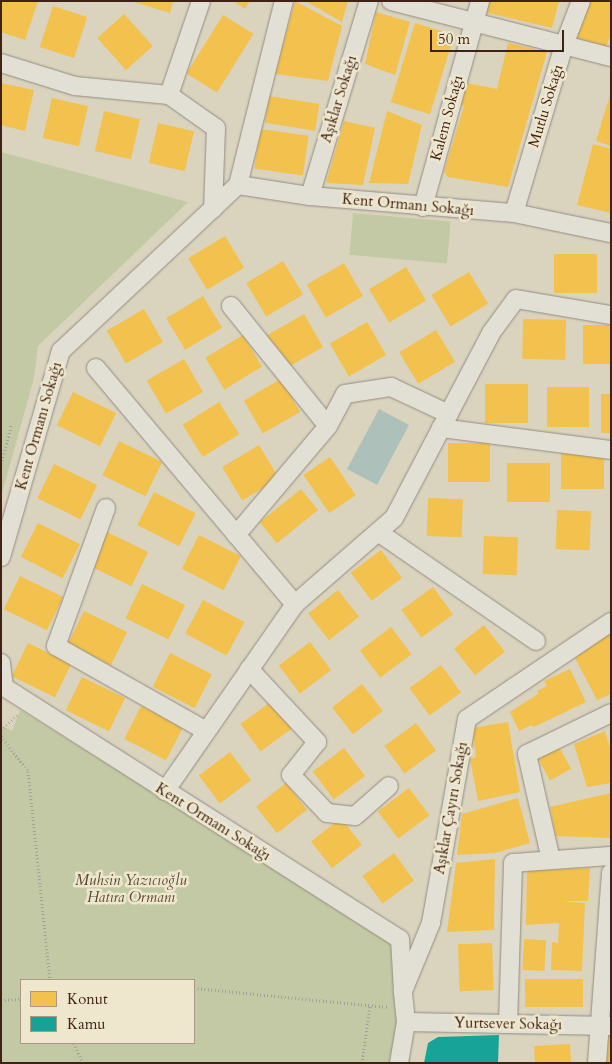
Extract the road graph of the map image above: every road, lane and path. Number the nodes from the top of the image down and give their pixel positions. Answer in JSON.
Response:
{"nodes":[{"id":1,"x":201,"y":1,"type":"edge"},
{"id":2,"x":284,"y":1,"type":"edge"},
{"id":3,"x":368,"y":1,"type":"edge"},
{"id":4,"x":391,"y":1,"type":"edge"},
{"id":5,"x":480,"y":1,"type":"edge"},
{"id":6,"x":581,"y":1,"type":"edge"},
{"id":7,"x":474,"y":20,"type":"junction"},
{"id":8,"x":564,"y":45,"type":"junction"},
{"id":9,"x":611,"y":57,"type":"edge"},
{"id":10,"x":1,"y":63,"type":"edge"},
{"id":11,"x":169,"y":95,"type":"junction"},
{"id":12,"x":238,"y":185,"type":"junction"},
{"id":13,"x":310,"y":196,"type":"junction"},
{"id":14,"x":423,"y":207,"type":"junction"},
{"id":15,"x":213,"y":209,"type":"junction"},
{"id":16,"x":514,"y":212,"type":"junction"},
{"id":17,"x":611,"y":233,"type":"edge"},
{"id":18,"x":231,"y":306,"type":"dead end"},
{"id":19,"x":611,"y":314,"type":"edge"},
{"id":20,"x":96,"y":368,"type":"dead end"},
{"id":21,"x":445,"y":421,"type":"junction"},
{"id":22,"x":12,"y":423,"type":"dead end"},
{"id":23,"x":328,"y":426,"type":"junction"},
{"id":24,"x":611,"y":450,"type":"edge"},
{"id":25,"x":1,"y":464,"type":"edge"},
{"id":26,"x":106,"y":508,"type":"dead end"},
{"id":27,"x":378,"y":532,"type":"junction"},
{"id":28,"x":236,"y":535,"type":"junction"},
{"id":29,"x":1,"y":557,"type":"edge"},
{"id":30,"x":295,"y":604,"type":"junction"},
{"id":31,"x":611,"y":622,"type":"edge"},
{"id":32,"x":536,"y":641,"type":"dead end"},
{"id":33,"x":1,"y":663,"type":"edge"},
{"id":34,"x":249,"y":669,"type":"junction"},
{"id":35,"x":611,"y":713,"type":"edge"},
{"id":36,"x":206,"y":731,"type":"junction"},
{"id":37,"x":1,"y":736,"type":"edge"},
{"id":38,"x":168,"y":785,"type":"junction"},
{"id":39,"x":389,"y":786,"type":"dead end"},
{"id":40,"x":611,"y":856,"type":"edge"},
{"id":41,"x":551,"y":860,"type":"junction"},
{"id":42,"x":611,"y":873,"type":"edge"},
{"id":43,"x":609,"y":927,"type":"edge"},
{"id":44,"x":50,"y":979,"type":"edge"},
{"id":45,"x":195,"y":988,"type":"edge"},
{"id":46,"x":403,"y":991,"type":"junction"},
{"id":47,"x":20,"y":999,"type":"edge"},
{"id":48,"x":1,"y":1000,"type":"edge"},
{"id":49,"x":370,"y":1005,"type":"junction"},
{"id":50,"x":405,"y":1016,"type":"junction"},
{"id":51,"x":508,"y":1024,"type":"junction"},
{"id":52,"x":605,"y":1026,"type":"edge"},
{"id":53,"x":74,"y":1044,"type":"edge"},
{"id":54,"x":84,"y":1063,"type":"edge"},
{"id":55,"x":362,"y":1063,"type":"edge"},
{"id":56,"x":399,"y":1063,"type":"edge"},
{"id":57,"x":597,"y":1063,"type":"edge"}],
"edges":[{"from":1,"to":11,"type":"street"},
{"from":2,"to":12,"type":"street"},
{"from":3,"to":13,"type":"street","name":"Aşıklar Sokağı"},
{"from":4,"to":7,"type":"street"},
{"from":5,"to":7,"type":"street","name":"Kalem Sokağı"},
{"from":6,"to":8,"type":"street","name":"Mutlu Sokağı"},
{"from":7,"to":8,"type":"street"},
{"from":7,"to":14,"type":"street","name":"Kalem Sokağı"},
{"from":8,"to":9,"type":"street"},
{"from":8,"to":16,"type":"street","name":"Mutlu Sokağı"},
{"from":10,"to":11,"type":"street"},
{"from":11,"to":15,"type":"street"},
{"from":12,"to":13,"type":"street","name":"Kent Ormanı Sokağı"},
{"from":12,"to":15,"type":"street","name":"Kent Ormanı Sokağı"},
{"from":13,"to":14,"type":"street","name":"Kent Ormanı Sokağı"},
{"from":14,"to":16,"type":"street","name":"Kent Ormanı Sokağı"},
{"from":15,"to":29,"type":"street","name":"Kent Ormanı Sokağı"},
{"from":16,"to":17,"type":"street","name":"Kent Ormanı Sokağı"},
{"from":18,"to":23,"type":"street"},
{"from":19,"to":21,"type":"street"},
{"from":20,"to":28,"type":"street"},
{"from":21,"to":23,"type":"street"},
{"from":21,"to":24,"type":"street"},
{"from":21,"to":27,"type":"street"},
{"from":22,"to":25,"type":"path"},
{"from":23,"to":28,"type":"street"},
{"from":26,"to":36,"type":"street"},
{"from":27,"to":30,"type":"street"},
{"from":27,"to":32,"type":"street"},
{"from":28,"to":30,"type":"street"},
{"from":30,"to":34,"type":"street"},
{"from":31,"to":46,"type":"street","name":"Aşıklar Çayırı Sokağı"},
{"from":33,"to":38,"type":"street","name":"Kent Ormanı Sokağı"},
{"from":34,"to":36,"type":"street"},
{"from":34,"to":39,"type":"street"},
{"from":35,"to":41,"type":"street"},
{"from":36,"to":38,"type":"street"},
{"from":37,"to":44,"type":"path"},
{"from":38,"to":46,"type":"street","name":"Kent Ormanı Sokağı"},
{"from":40,"to":41,"type":"street"},
{"from":41,"to":51,"type":"street"},
{"from":42,"to":43,"type":"street"},
{"from":43,"to":52,"type":"street"},
{"from":45,"to":49,"type":"path"},
{"from":46,"to":50,"type":"street","name":"Aşıklar Çayırı Sokağı"},
{"from":47,"to":48,"type":"path"},
{"from":49,"to":50,"type":"path"},
{"from":49,"to":55,"type":"path"},
{"from":50,"to":51,"type":"street","name":"Yurtsever Sokağı"},
{"from":50,"to":56,"type":"street","name":"Aşıklar Çayırı Sokağı"},
{"from":51,"to":52,"type":"street","name":"Yurtsever Sokağı"},
{"from":52,"to":57,"type":"street"},
{"from":53,"to":54,"type":"path"}]}
